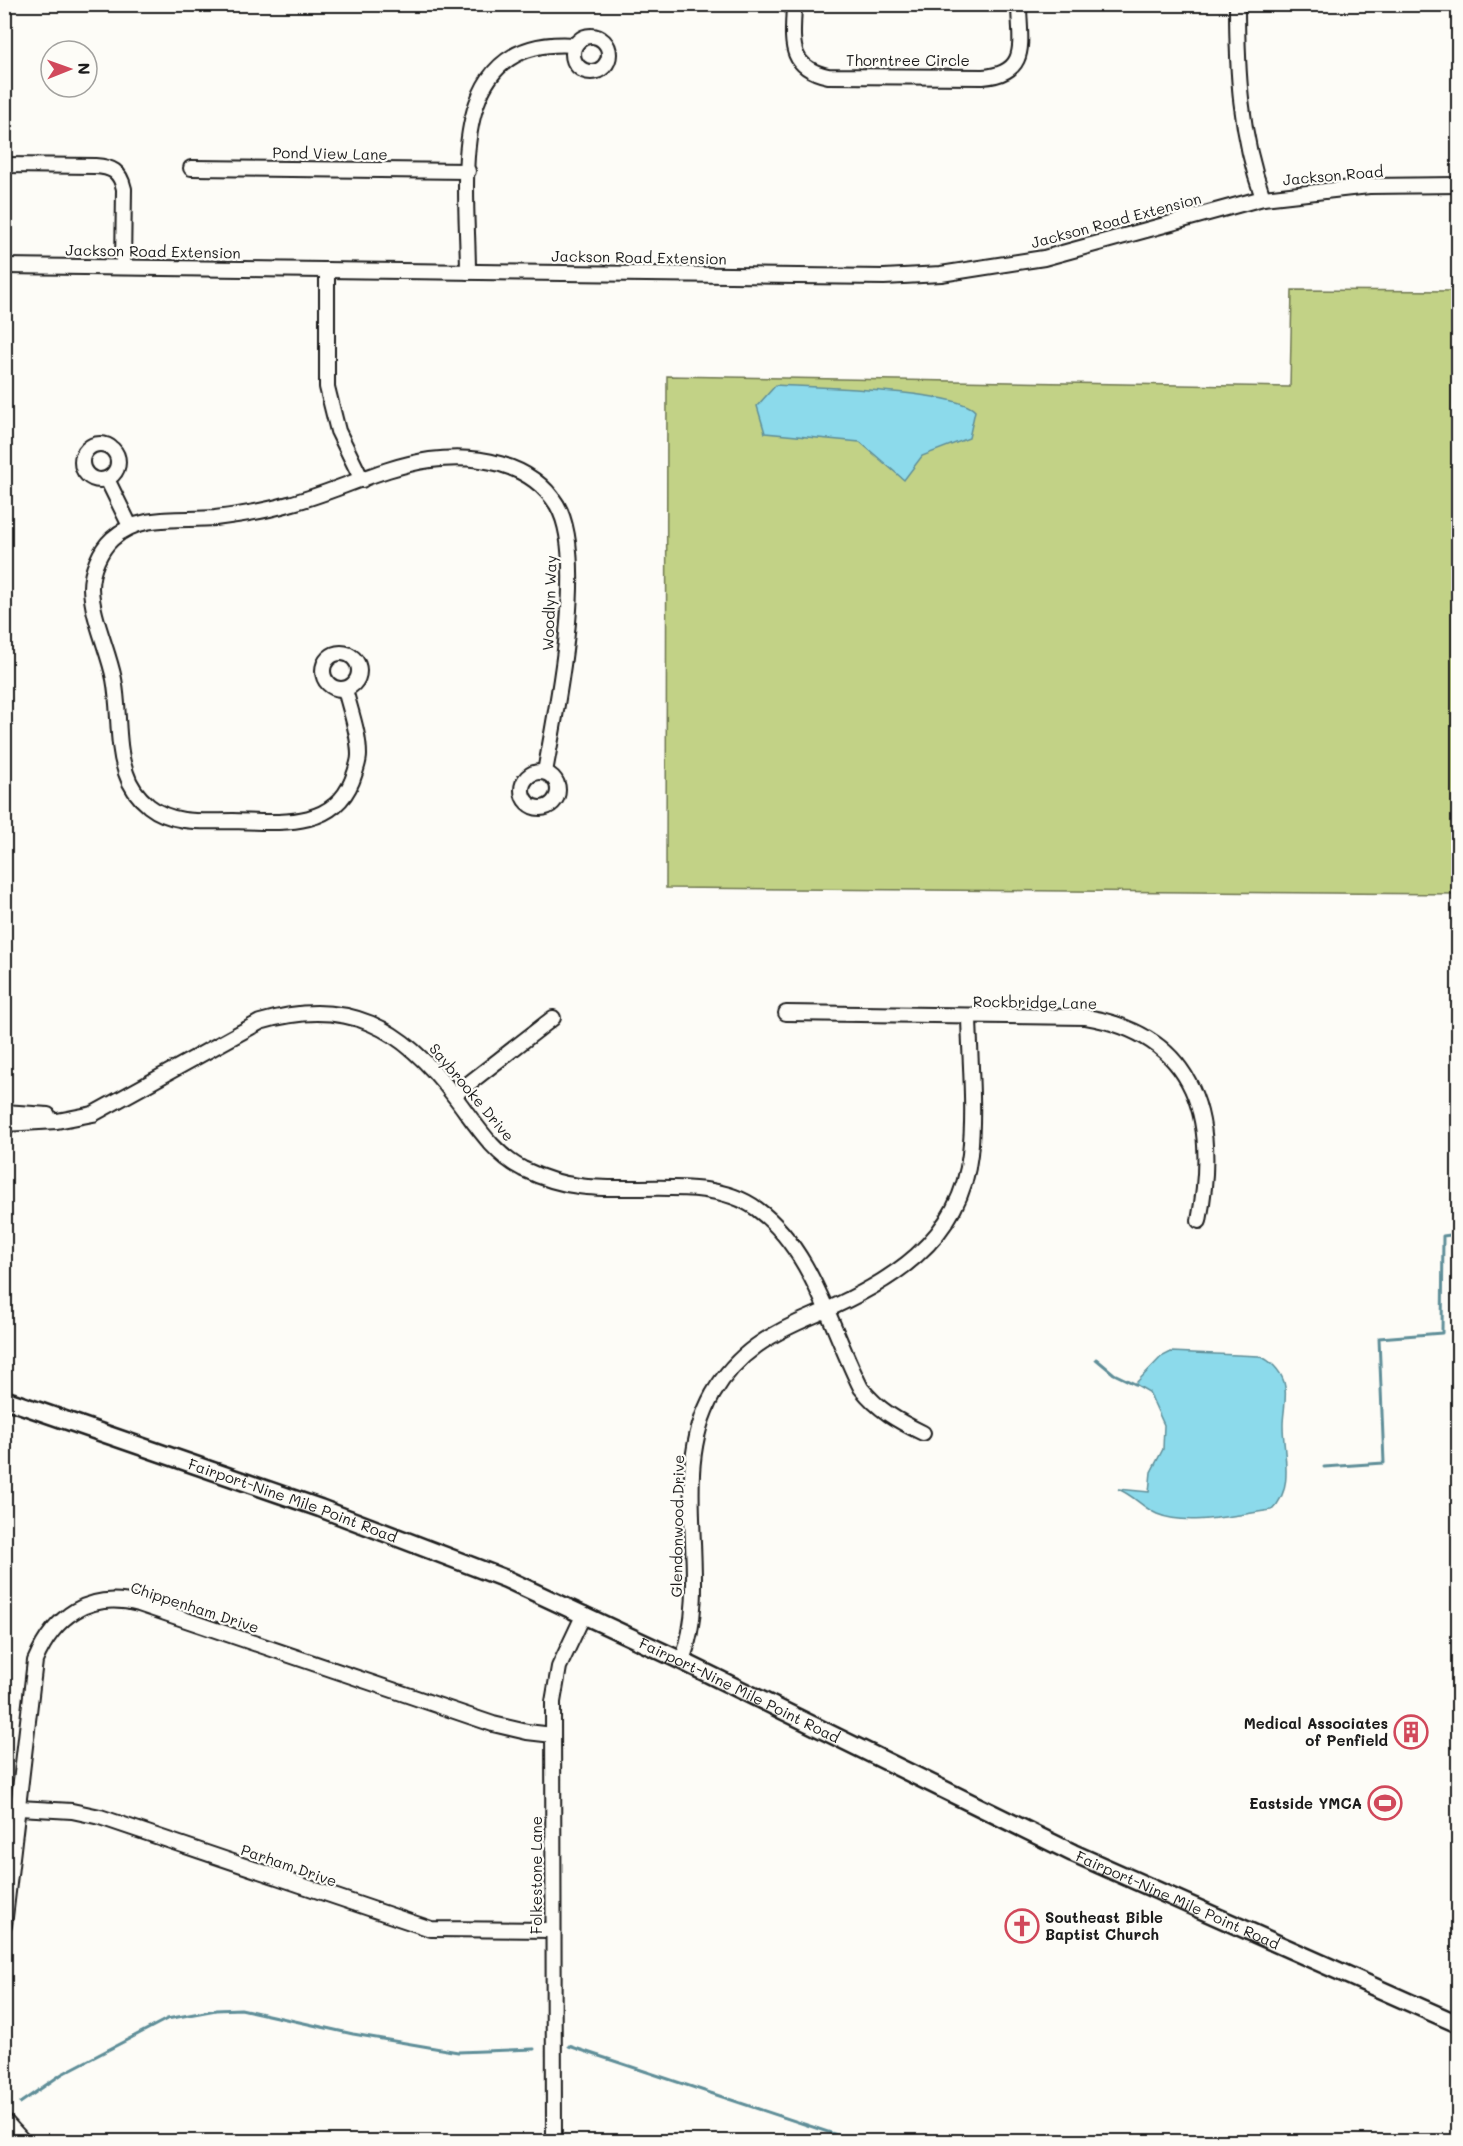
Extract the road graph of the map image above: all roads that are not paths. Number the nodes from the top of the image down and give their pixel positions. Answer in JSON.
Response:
{"nodes":[{"id":1,"x":794,"y":4,"type":"edge"},
{"id":2,"x":1019,"y":4,"type":"edge"},
{"id":3,"x":1237,"y":4,"type":"edge"},
{"id":4,"x":575,"y":45,"type":"dead end"},
{"id":5,"x":4,"y":165,"type":"edge"},
{"id":6,"x":191,"y":168,"type":"dead end"},
{"id":7,"x":468,"y":171,"type":"junction"},
{"id":8,"x":1458,"y":185,"type":"edge"},
{"id":9,"x":1263,"y":198,"type":"junction"},
{"id":10,"x":4,"y":266,"type":"edge"},
{"id":11,"x":123,"y":267,"type":"junction"},
{"id":12,"x":327,"y":270,"type":"junction"},
{"id":13,"x":468,"y":272,"type":"junction"},
{"id":14,"x":107,"y":479,"type":"dead end"},
{"id":15,"x":362,"y":480,"type":"junction"},
{"id":16,"x":130,"y":526,"type":"junction"},
{"id":17,"x":345,"y":689,"type":"dead end"},
{"id":18,"x":544,"y":772,"type":"dead end"},
{"id":19,"x":786,"y":1014,"type":"dead end"},
{"id":20,"x":969,"y":1017,"type":"junction"},
{"id":21,"x":553,"y":1018,"type":"dead end"},
{"id":22,"x":454,"y":1095,"type":"junction"},
{"id":23,"x":4,"y":1112,"type":"edge"},
{"id":24,"x":77,"y":1118,"type":"junction"},
{"id":25,"x":4,"y":1124,"type":"edge"},
{"id":26,"x":1199,"y":1221,"type":"dead end"},
{"id":27,"x":825,"y":1311,"type":"junction"},
{"id":28,"x":4,"y":1399,"type":"edge"},
{"id":29,"x":923,"y":1434,"type":"dead end"},
{"id":30,"x":584,"y":1614,"type":"junction"},
{"id":31,"x":681,"y":1661,"type":"junction"},
{"id":32,"x":554,"y":1735,"type":"junction"},
{"id":33,"x":19,"y":1808,"type":"junction"},
{"id":34,"x":6,"y":1892,"type":"edge"},
{"id":35,"x":4,"y":1926,"type":"edge"},
{"id":36,"x":552,"y":1930,"type":"junction"},
{"id":37,"x":1458,"y":2024,"type":"edge"},
{"id":38,"x":4,"y":2120,"type":"edge"},
{"id":39,"x":24,"y":2142,"type":"edge"},
{"id":40,"x":554,"y":2142,"type":"edge"}],
"edges":[{"from":1,"to":2,"type":"street","name":"Thorntree Circle"},
{"from":3,"to":9,"type":"street"},
{"from":4,"to":7,"type":"street"},
{"from":5,"to":11,"type":"street"},
{"from":6,"to":7,"type":"street","name":"Pond View Lane"},
{"from":7,"to":13,"type":"street"},
{"from":8,"to":9,"type":"street","name":"Jackson Road"},
{"from":9,"to":13,"type":"street","name":"Jackson Road Extension"},
{"from":10,"to":11,"type":"street","name":"Jackson Road Extension"},
{"from":11,"to":12,"type":"street","name":"Jackson Road Extension"},
{"from":12,"to":13,"type":"street","name":"Jackson Road Extension"},
{"from":12,"to":15,"type":"street"},
{"from":14,"to":16,"type":"street"},
{"from":15,"to":16,"type":"street","name":"Woodlyn Way"},
{"from":15,"to":18,"type":"street","name":"Woodlyn Way"},
{"from":16,"to":17,"type":"street"},
{"from":19,"to":20,"type":"street","name":"Rockbridge Lane"},
{"from":20,"to":26,"type":"street","name":"Rockbridge Lane"},
{"from":20,"to":27,"type":"street","name":"Glendonwood Drive"},
{"from":21,"to":22,"type":"street"},
{"from":22,"to":24,"type":"street","name":"Saybrooke Drive"},
{"from":22,"to":27,"type":"street","name":"Saybrooke Drive"},
{"from":23,"to":24,"type":"street","name":"Saybrooke Drive"},
{"from":24,"to":25,"type":"street","name":"Saybrooke Drive"},
{"from":27,"to":29,"type":"street","name":"Saybrooke Drive"},
{"from":27,"to":31,"type":"street","name":"Glendonwood Drive"},
{"from":28,"to":30,"type":"main road","name":"Fairport-Nine Mile Point Road"},
{"from":30,"to":31,"type":"main road","name":"Fairport-Nine Mile Point Road"},
{"from":30,"to":32,"type":"street","name":"Folkestone Lane"},
{"from":31,"to":37,"type":"main road","name":"Fairport-Nine Mile Point Road"},
{"from":32,"to":33,"type":"street","name":"Chippenham Drive"},
{"from":32,"to":36,"type":"street","name":"Folkestone Lane"},
{"from":33,"to":34,"type":"street","name":"Chippenham Drive"},
{"from":33,"to":36,"type":"street","name":"Parham Drive"},
{"from":34,"to":35,"type":"street","name":"Chippenham Drive"},
{"from":36,"to":40,"type":"street","name":"Folkestone Lane"},
{"from":38,"to":39,"type":"street"}]}
